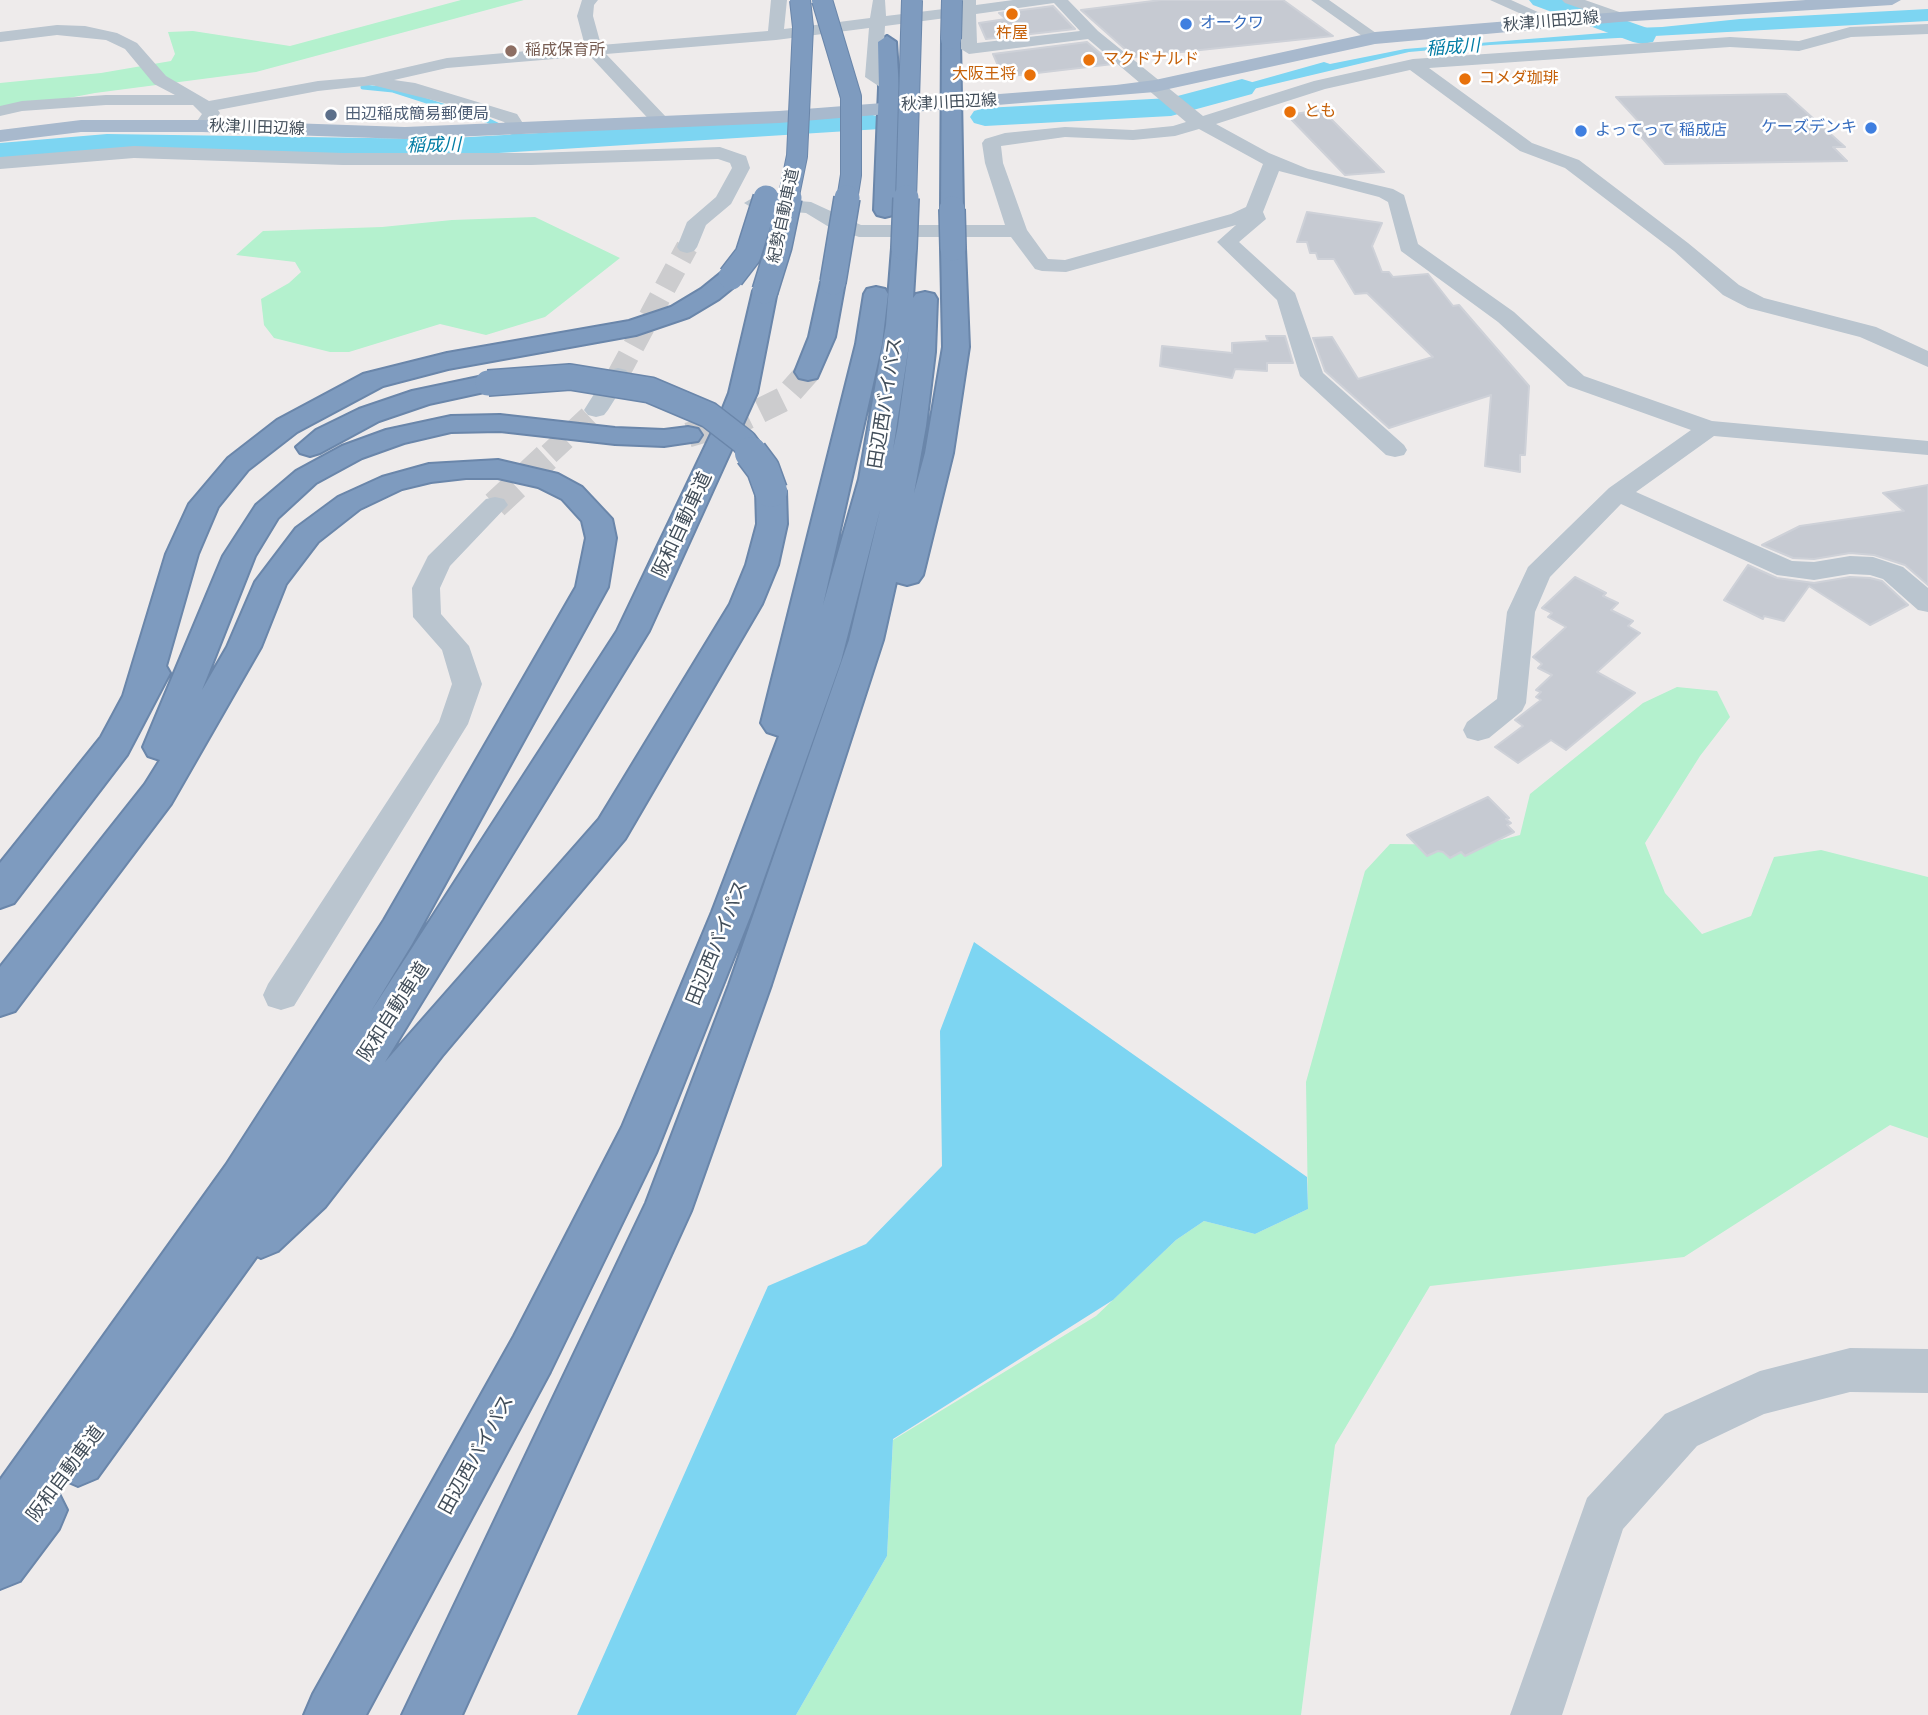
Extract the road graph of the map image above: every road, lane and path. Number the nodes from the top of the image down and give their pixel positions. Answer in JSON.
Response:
{"nodes":[{"id":1,"x":590,"y":0,"type":"edge"},
{"id":2,"x":779,"y":0,"type":"edge"},
{"id":3,"x":800,"y":0,"type":"edge"},
{"id":4,"x":822,"y":0,"type":"edge"},
{"id":5,"x":880,"y":0,"type":"edge"},
{"id":6,"x":891,"y":0,"type":"edge"},
{"id":7,"x":912,"y":0,"type":"edge"},
{"id":8,"x":930,"y":0,"type":"edge"},
{"id":9,"x":951,"y":0,"type":"edge"},
{"id":10,"x":1049,"y":0,"type":"edge"},
{"id":11,"x":1060,"y":0,"type":"edge"},
{"id":12,"x":1319,"y":0,"type":"edge"},
{"id":13,"x":1498,"y":0,"type":"edge"},
{"id":14,"x":1570,"y":0,"type":"edge"},
{"id":15,"x":1892,"y":0,"type":"edge"},
{"id":16,"x":967,"y":5,"type":"edge"},
{"id":17,"x":1693,"y":15,"type":"junction"},
{"id":18,"x":1619,"y":17,"type":"junction"},
{"id":19,"x":879,"y":22,"type":"junction"},
{"id":20,"x":1552,"y":22,"type":"junction"},
{"id":21,"x":1928,"y":29,"type":"edge"},
{"id":22,"x":1092,"y":34,"type":"junction"},
{"id":23,"x":776,"y":35,"type":"junction"},
{"id":24,"x":0,"y":37,"type":"edge"},
{"id":25,"x":930,"y":38,"type":"dead end"},
{"id":26,"x":1375,"y":38,"type":"junction"},
{"id":27,"x":1730,"y":42,"type":"junction"},
{"id":28,"x":595,"y":52,"type":"junction"},
{"id":29,"x":1413,"y":64,"type":"junction"},
{"id":30,"x":364,"y":82,"type":"junction"},
{"id":31,"x":1160,"y":92,"type":"junction"},
{"id":32,"x":917,"y":99,"type":"junction"},
{"id":33,"x":799,"y":109,"type":"junction"},
{"id":34,"x":0,"y":111,"type":"edge"},
{"id":35,"x":200,"y":116,"type":"junction"},
{"id":36,"x":1194,"y":119,"type":"junction"},
{"id":37,"x":662,"y":123,"type":"junction"},
{"id":38,"x":517,"y":128,"type":"junction"},
{"id":39,"x":930,"y":128,"type":"dead end"},
{"id":40,"x":0,"y":136,"type":"edge"},
{"id":41,"x":138,"y":150,"type":"junction"},
{"id":42,"x":1274,"y":162,"type":"junction"},
{"id":43,"x":0,"y":163,"type":"edge"},
{"id":44,"x":724,"y":200,"type":"junction"},
{"id":45,"x":1254,"y":210,"type":"junction"},
{"id":46,"x":1017,"y":231,"type":"junction"},
{"id":47,"x":687,"y":247,"type":"tunnel mouth"},
{"id":48,"x":917,"y":248,"type":"junction"},
{"id":49,"x":1928,"y":360,"type":"edge"},
{"id":50,"x":808,"y":372,"type":"tunnel mouth"},
{"id":51,"x":618,"y":375,"type":"tunnel mouth"},
{"id":52,"x":596,"y":410,"type":"tunnel mouth"},
{"id":53,"x":729,"y":426,"type":"joint"},
{"id":54,"x":1709,"y":428,"type":"junction"},
{"id":55,"x":688,"y":435,"type":"tunnel mouth"},
{"id":56,"x":1928,"y":448,"type":"edge"},
{"id":57,"x":1395,"y":450,"type":"dead end"},
{"id":58,"x":1618,"y":493,"type":"junction"},
{"id":59,"x":495,"y":505,"type":"tunnel mouth"},
{"id":60,"x":1928,"y":603,"type":"edge"},
{"id":61,"x":140,"y":695,"type":"junction"},
{"id":62,"x":1478,"y":730,"type":"dead end"},
{"id":63,"x":0,"y":892,"type":"edge"},
{"id":64,"x":0,"y":966,"type":"edge"},
{"id":65,"x":281,"y":995,"type":"dead end"},
{"id":66,"x":0,"y":998,"type":"edge"},
{"id":67,"x":215,"y":1276,"type":"junction"},
{"id":68,"x":1928,"y":1371,"type":"edge"},
{"id":69,"x":0,"y":1526,"type":"edge"},
{"id":70,"x":0,"y":1561,"type":"edge"},
{"id":71,"x":334,"y":1715,"type":"edge"},
{"id":72,"x":432,"y":1715,"type":"edge"},
{"id":73,"x":1536,"y":1715,"type":"edge"}],
"edges":[{"from":1,"to":28,"type":"street"},
{"from":2,"to":23,"type":"street"},
{"from":3,"to":33,"type":"highway","name":"紀勢自動車道","bridge":true},
{"from":4,"to":50,"type":"highway","bridge":true},
{"from":5,"to":19,"type":"street"},
{"from":6,"to":32,"type":"highway"},
{"from":7,"to":32,"type":"highway","bridge":true},
{"from":8,"to":25,"type":"highway"},
{"from":9,"to":32,"type":"highway","bridge":true},
{"from":10,"to":16,"type":"street"},
{"from":11,"to":22,"type":"street"},
{"from":12,"to":26,"type":"street"},
{"from":13,"to":20,"type":"street"},
{"from":14,"to":18,"type":"street"},
{"from":15,"to":17,"type":"main road","name":"秋津川田辺線"},
{"from":16,"to":19,"type":"street"},
{"from":16,"to":22,"type":"street"},
{"from":17,"to":18,"type":"main road","name":"秋津川田辺線"},
{"from":17,"to":27,"type":"street"},
{"from":18,"to":20,"type":"main road","name":"秋津川田辺線"},
{"from":19,"to":23,"type":"street"},
{"from":19,"to":32,"type":"street"},
{"from":20,"to":26,"type":"main road","name":"秋津川田辺線"},
{"from":21,"to":27,"type":"street"},
{"from":22,"to":31,"type":"street"},
{"from":23,"to":28,"type":"street"},
{"from":24,"to":35,"type":"street"},
{"from":26,"to":31,"type":"main road","name":"秋津川田辺線"},
{"from":27,"to":29,"type":"street"},
{"from":28,"to":30,"type":"street"},
{"from":28,"to":37,"type":"street"},
{"from":29,"to":36,"type":"street"},
{"from":29,"to":49,"type":"street"},
{"from":30,"to":35,"type":"street"},
{"from":30,"to":38,"type":"street"},
{"from":31,"to":32,"type":"main road","name":"秋津川田辺線"},
{"from":31,"to":36,"type":"street"},
{"from":32,"to":37,"type":"main road","name":"秋津川田辺線"},
{"from":32,"to":39,"type":"highway"},
{"from":32,"to":48,"type":"highway","name":"田辺西バイパス","bridge":true},
{"from":32,"to":48,"type":"highway","bridge":true},
{"from":32,"to":48,"type":"highway"},
{"from":33,"to":53,"type":"highway","name":"紀勢自動車道","bridge":true},
{"from":33,"to":61,"type":"highway","bridge":true},
{"from":34,"to":35,"type":"street"},
{"from":35,"to":38,"type":"main road","name":"秋津川田辺線"},
{"from":35,"to":40,"type":"main road","name":"秋津川田辺線"},
{"from":35,"to":41,"type":"street"},
{"from":36,"to":42,"type":"street"},
{"from":36,"to":46,"type":"street"},
{"from":37,"to":38,"type":"main road","name":"秋津川田辺線"},
{"from":41,"to":43,"type":"street"},
{"from":41,"to":44,"type":"street"},
{"from":42,"to":45,"type":"street"},
{"from":42,"to":54,"type":"street"},
{"from":44,"to":46,"type":"street"},
{"from":44,"to":47,"type":"street"},
{"from":45,"to":46,"type":"street"},
{"from":45,"to":57,"type":"street"},
{"from":48,"to":71,"type":"highway","name":"田辺西バイパス"},
{"from":48,"to":72,"type":"highway"},
{"from":51,"to":52,"type":"street"},
{"from":53,"to":67,"type":"highway","name":"阪和自動車道"},
{"from":54,"to":56,"type":"street"},
{"from":54,"to":58,"type":"street"},
{"from":55,"to":64,"type":"highway"},
{"from":58,"to":60,"type":"street"},
{"from":58,"to":62,"type":"street"},
{"from":59,"to":65,"type":"street"},
{"from":61,"to":63,"type":"highway"},
{"from":61,"to":67,"type":"highway","bridge":true},
{"from":66,"to":69,"type":"highway"},
{"from":67,"to":70,"type":"highway","name":"阪和自動車道"},
{"from":68,"to":73,"type":"street"}]}
